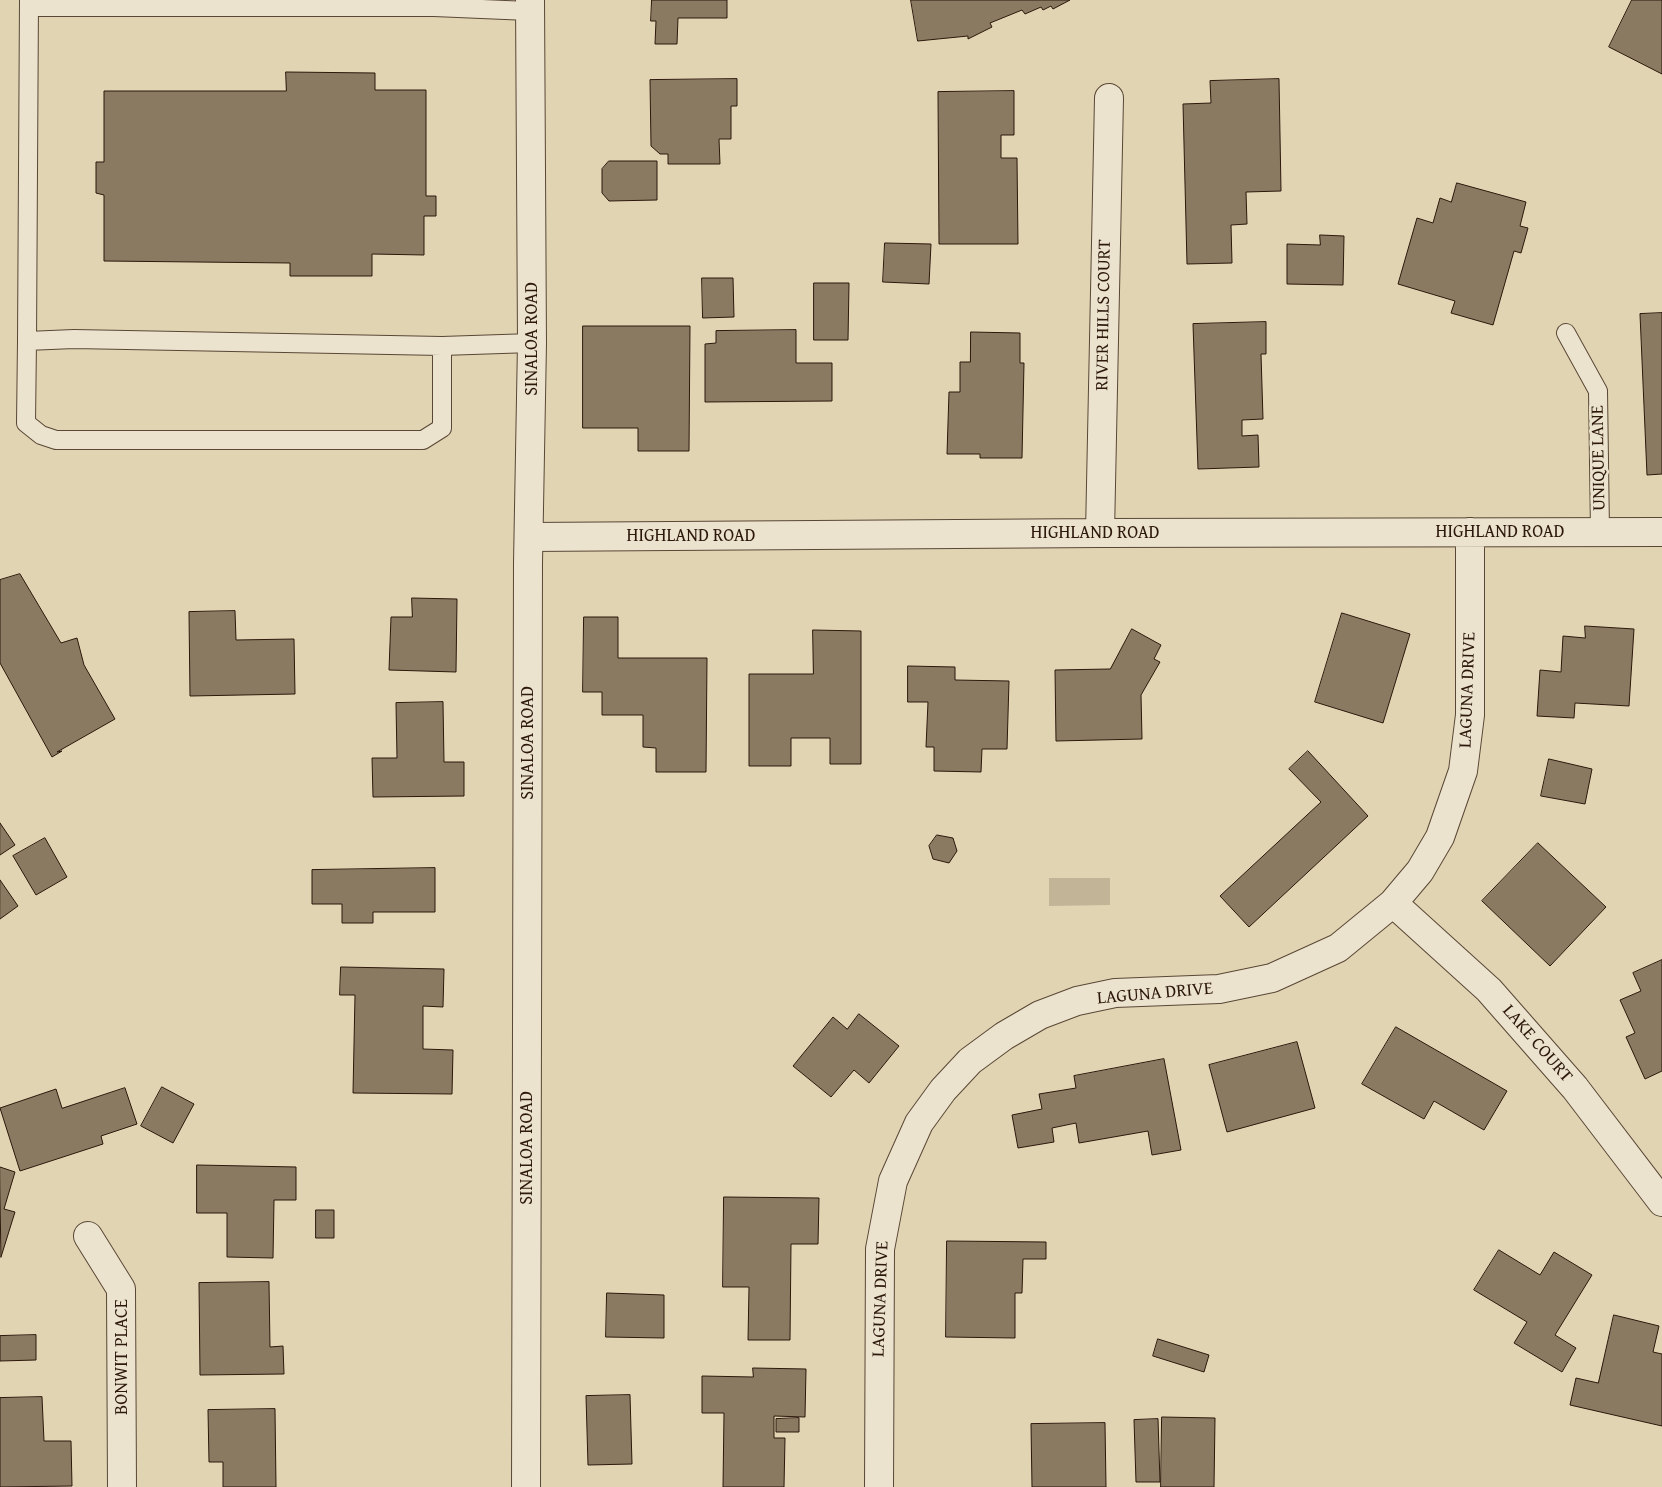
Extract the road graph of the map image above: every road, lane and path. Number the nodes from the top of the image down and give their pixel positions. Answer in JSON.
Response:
{"nodes":[{"id":1,"x":29,"y":4,"type":"edge"},
{"id":2,"x":434,"y":4,"type":"edge"},
{"id":3,"x":530,"y":5,"type":"edge"},
{"id":4,"x":1109,"y":98,"type":"dead end"},
{"id":5,"x":1566,"y":333,"type":"dead end"},
{"id":6,"x":27,"y":341,"type":"junction"},
{"id":7,"x":532,"y":343,"type":"junction"},
{"id":8,"x":442,"y":346,"type":"junction"},
{"id":9,"x":1470,"y":532,"type":"junction"},
{"id":10,"x":1600,"y":532,"type":"junction"},
{"id":11,"x":1662,"y":532,"type":"edge"},
{"id":12,"x":1100,"y":533,"type":"junction"},
{"id":13,"x":529,"y":537,"type":"junction"},
{"id":14,"x":1394,"y":903,"type":"junction"},
{"id":15,"x":1662,"y":1202,"type":"edge"},
{"id":16,"x":88,"y":1236,"type":"dead end"},
{"id":17,"x":122,"y":1487,"type":"edge"},
{"id":18,"x":526,"y":1487,"type":"edge"},
{"id":19,"x":879,"y":1487,"type":"edge"}],
"edges":[{"from":1,"to":2,"type":"lane"},
{"from":1,"to":6,"type":"lane"},
{"from":2,"to":3,"type":"lane"},
{"from":3,"to":7,"type":"street","name":"SINALOA ROAD"},
{"from":4,"to":12,"type":"street","name":"RIVER HILLS COURT"},
{"from":5,"to":10,"type":"lane","name":"UNIQUE LANE"},
{"from":6,"to":8,"type":"lane"},
{"from":6,"to":8,"type":"lane"},
{"from":7,"to":8,"type":"lane"},
{"from":7,"to":13,"type":"street","name":"SINALOA ROAD"},
{"from":9,"to":10,"type":"street","name":"HIGHLAND ROAD"},
{"from":9,"to":12,"type":"street","name":"HIGHLAND ROAD"},
{"from":9,"to":14,"type":"street","name":"LAGUNA DRIVE"},
{"from":10,"to":11,"type":"street","name":"HIGHLAND ROAD"},
{"from":12,"to":13,"type":"street","name":"HIGHLAND ROAD"},
{"from":13,"to":18,"type":"street","name":"SINALOA ROAD"},
{"from":14,"to":15,"type":"street","name":"LAKE COURT"},
{"from":14,"to":19,"type":"street","name":"LAGUNA DRIVE"},
{"from":16,"to":17,"type":"street","name":"BONWIT PLACE"}]}
